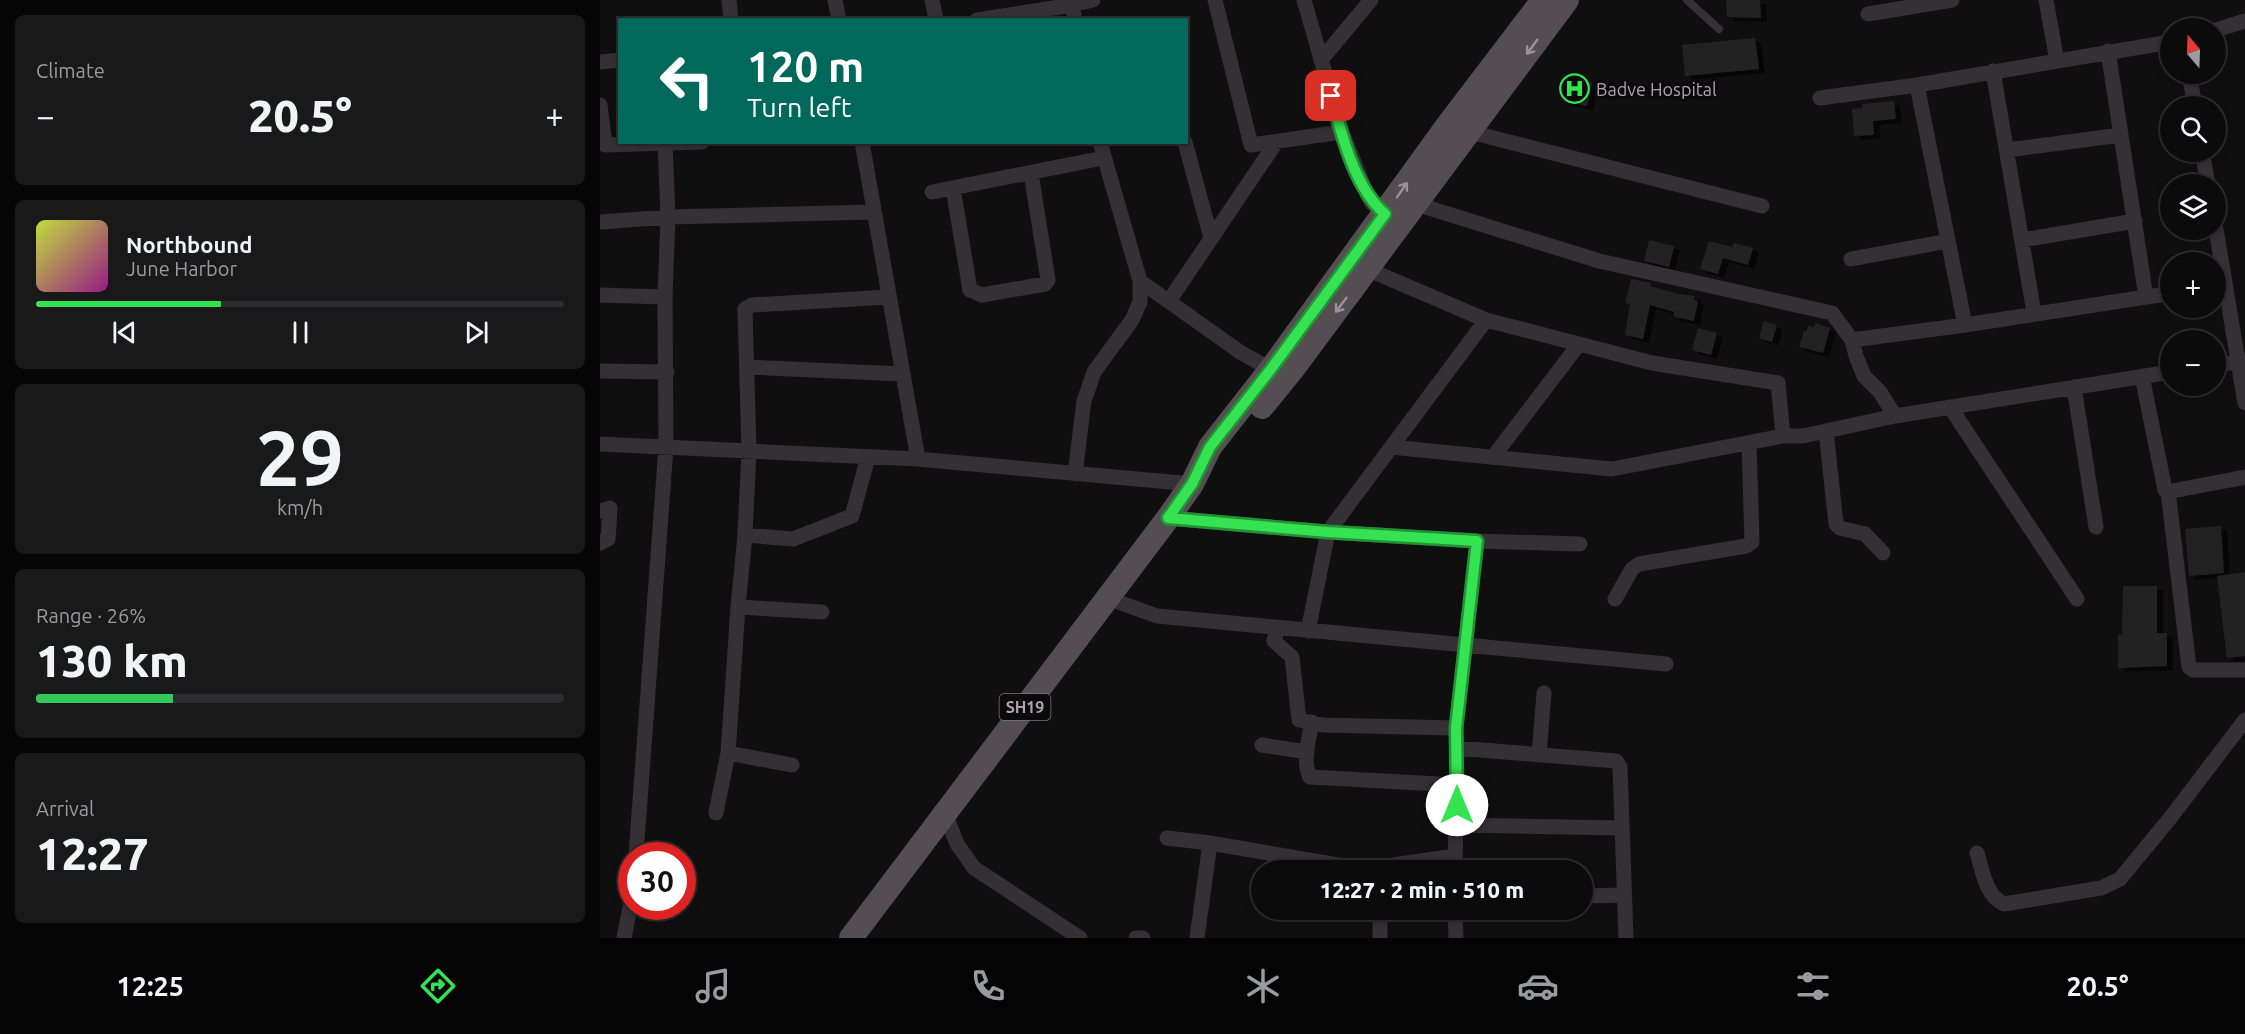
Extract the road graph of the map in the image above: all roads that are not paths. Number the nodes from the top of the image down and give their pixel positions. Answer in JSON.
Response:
{"nodes":[{"id":1,"x":729,"y":0,"type":"edge"},
{"id":2,"x":835,"y":0,"type":"edge"},
{"id":3,"x":932,"y":0,"type":"edge"},
{"id":4,"x":1093,"y":0,"type":"edge"},
{"id":5,"x":1215,"y":0,"type":"edge"},
{"id":6,"x":1304,"y":0,"type":"edge"},
{"id":7,"x":1371,"y":0,"type":"edge"},
{"id":8,"x":1543,"y":0,"type":"edge"},
{"id":9,"x":1567,"y":0,"type":"edge"},
{"id":10,"x":1687,"y":0,"type":"edge"},
{"id":11,"x":1952,"y":0,"type":"edge"},
{"id":12,"x":2046,"y":0,"type":"edge"},
{"id":13,"x":1073,"y":8,"type":"edge"},
{"id":14,"x":1868,"y":14,"type":"dead end"},
{"id":15,"x":731,"y":18,"type":"edge"},
{"id":16,"x":839,"y":18,"type":"edge"},
{"id":17,"x":936,"y":18,"type":"edge"},
{"id":18,"x":993,"y":18,"type":"edge"},
{"id":19,"x":2245,"y":21,"type":"edge"},
{"id":20,"x":2226,"y":27,"type":"edge"},
{"id":21,"x":1719,"y":29,"type":"dead end"},
{"id":22,"x":2160,"y":43,"type":"edge"},
{"id":23,"x":2108,"y":51,"type":"junction"},
{"id":24,"x":618,"y":60,"type":"edge"},
{"id":25,"x":1321,"y":60,"type":"junction"},
{"id":26,"x":2057,"y":61,"type":"junction"},
{"id":27,"x":600,"y":62,"type":"edge"},
{"id":28,"x":1993,"y":71,"type":"junction"},
{"id":29,"x":1917,"y":85,"type":"junction"},
{"id":30,"x":1820,"y":98,"type":"dead end"},
{"id":31,"x":600,"y":105,"type":"edge"},
{"id":32,"x":1458,"y":129,"type":"junction"},
{"id":33,"x":1342,"y":132,"type":"junction"},
{"id":34,"x":2121,"y":135,"type":"junction"},
{"id":35,"x":1276,"y":141,"type":"junction"},
{"id":36,"x":635,"y":144,"type":"edge"},
{"id":37,"x":665,"y":144,"type":"edge"},
{"id":38,"x":862,"y":144,"type":"edge"},
{"id":39,"x":1100,"y":144,"type":"edge"},
{"id":40,"x":1186,"y":144,"type":"edge"},
{"id":41,"x":2007,"y":150,"type":"junction"},
{"id":42,"x":1103,"y":158,"type":"junction"},
{"id":43,"x":1031,"y":173,"type":"junction"},
{"id":44,"x":954,"y":188,"type":"junction"},
{"id":45,"x":932,"y":192,"type":"dead end"},
{"id":46,"x":1416,"y":204,"type":"junction"},
{"id":47,"x":1762,"y":206,"type":"dead end"},
{"id":48,"x":874,"y":212,"type":"junction"},
{"id":49,"x":668,"y":217,"type":"junction"},
{"id":50,"x":1393,"y":219,"type":"junction"},
{"id":51,"x":2134,"y":221,"type":"junction"},
{"id":52,"x":600,"y":222,"type":"edge"},
{"id":53,"x":1211,"y":238,"type":"junction"},
{"id":54,"x":2022,"y":240,"type":"junction"},
{"id":55,"x":1948,"y":242,"type":"junction"},
{"id":56,"x":1851,"y":259,"type":"dead end"},
{"id":57,"x":1367,"y":269,"type":"junction"},
{"id":58,"x":1140,"y":281,"type":"junction"},
{"id":59,"x":600,"y":295,"type":"edge"},
{"id":60,"x":2160,"y":295,"type":"edge"},
{"id":61,"x":665,"y":297,"type":"junction"},
{"id":62,"x":888,"y":297,"type":"junction"},
{"id":63,"x":2146,"y":297,"type":"junction"},
{"id":64,"x":1169,"y":301,"type":"junction"},
{"id":65,"x":2226,"y":307,"type":"edge"},
{"id":66,"x":2034,"y":313,"type":"junction"},
{"id":67,"x":1486,"y":320,"type":"junction"},
{"id":68,"x":1965,"y":325,"type":"junction"},
{"id":69,"x":1852,"y":340,"type":"junction"},
{"id":70,"x":1579,"y":344,"type":"junction"},
{"id":71,"x":2241,"y":361,"type":"edge"},
{"id":72,"x":2226,"y":363,"type":"edge"},
{"id":73,"x":747,"y":367,"type":"junction"},
{"id":74,"x":600,"y":371,"type":"edge"},
{"id":75,"x":667,"y":372,"type":"junction"},
{"id":76,"x":2160,"y":373,"type":"edge"},
{"id":77,"x":902,"y":374,"type":"junction"},
{"id":78,"x":1278,"y":374,"type":"junction"},
{"id":79,"x":2142,"y":376,"type":"junction"},
{"id":80,"x":2074,"y":387,"type":"junction"},
{"id":81,"x":2245,"y":403,"type":"edge"},
{"id":82,"x":1950,"y":407,"type":"junction"},
{"id":83,"x":1895,"y":416,"type":"junction"},
{"id":84,"x":1826,"y":431,"type":"junction"},
{"id":85,"x":1783,"y":436,"type":"junction"},
{"id":86,"x":1749,"y":443,"type":"junction"},
{"id":87,"x":600,"y":444,"type":"edge"},
{"id":88,"x":666,"y":447,"type":"junction"},
{"id":89,"x":1391,"y":447,"type":"junction"},
{"id":90,"x":749,"y":451,"type":"junction"},
{"id":91,"x":868,"y":457,"type":"junction"},
{"id":92,"x":1493,"y":457,"type":"junction"},
{"id":93,"x":918,"y":459,"type":"junction"},
{"id":94,"x":1075,"y":474,"type":"junction"},
{"id":95,"x":2245,"y":477,"type":"edge"},
{"id":96,"x":1195,"y":480,"type":"junction"},
{"id":97,"x":2168,"y":491,"type":"junction"},
{"id":98,"x":600,"y":511,"type":"edge"},
{"id":99,"x":1168,"y":518,"type":"junction"},
{"id":100,"x":2096,"y":527,"type":"dead end"},
{"id":101,"x":1328,"y":532,"type":"junction"},
{"id":102,"x":745,"y":535,"type":"junction"},
{"id":103,"x":1477,"y":541,"type":"junction"},
{"id":104,"x":600,"y":543,"type":"edge"},
{"id":105,"x":1580,"y":544,"type":"dead end"},
{"id":106,"x":1883,"y":553,"type":"dead end"},
{"id":107,"x":1107,"y":598,"type":"junction"},
{"id":108,"x":1615,"y":599,"type":"dead end"},
{"id":109,"x":2077,"y":599,"type":"dead end"},
{"id":110,"x":738,"y":607,"type":"junction"},
{"id":111,"x":822,"y":612,"type":"dead end"},
{"id":112,"x":1278,"y":628,"type":"junction"},
{"id":113,"x":1308,"y":631,"type":"junction"},
{"id":114,"x":1465,"y":644,"type":"junction"},
{"id":115,"x":1666,"y":664,"type":"dead end"},
{"id":116,"x":2245,"y":670,"type":"edge"},
{"id":117,"x":1544,"y":693,"type":"dead end"},
{"id":118,"x":2245,"y":720,"type":"edge"},
{"id":119,"x":1312,"y":722,"type":"junction"},
{"id":120,"x":1456,"y":728,"type":"junction"},
{"id":121,"x":1262,"y":745,"type":"dead end"},
{"id":122,"x":1457,"y":748,"type":"junction"},
{"id":123,"x":1307,"y":752,"type":"junction"},
{"id":124,"x":728,"y":753,"type":"junction"},
{"id":125,"x":1539,"y":755,"type":"junction"},
{"id":126,"x":792,"y":765,"type":"dead end"},
{"id":127,"x":1457,"y":785,"type":"junction"},
{"id":128,"x":716,"y":813,"type":"dead end"},
{"id":129,"x":945,"y":813,"type":"junction"},
{"id":130,"x":1457,"y":825,"type":"junction"},
{"id":131,"x":1621,"y":828,"type":"junction"},
{"id":132,"x":1167,"y":838,"type":"dead end"},
{"id":133,"x":637,"y":842,"type":"edge"},
{"id":134,"x":1210,"y":843,"type":"junction"},
{"id":135,"x":1977,"y":853,"type":"dead end"},
{"id":136,"x":1309,"y":860,"type":"edge"},
{"id":137,"x":1455,"y":860,"type":"edge"},
{"id":138,"x":1624,"y":895,"type":"junction"},
{"id":139,"x":1593,"y":896,"type":"edge"},
{"id":140,"x":628,"y":920,"type":"edge"},
{"id":141,"x":1380,"y":920,"type":"edge"},
{"id":142,"x":1455,"y":920,"type":"edge"},
{"id":143,"x":624,"y":938,"type":"edge"},
{"id":144,"x":851,"y":938,"type":"edge"},
{"id":145,"x":1080,"y":938,"type":"edge"},
{"id":146,"x":1136,"y":938,"type":"edge"},
{"id":147,"x":1143,"y":938,"type":"edge"},
{"id":148,"x":1197,"y":938,"type":"edge"},
{"id":149,"x":1380,"y":938,"type":"edge"},
{"id":150,"x":1456,"y":938,"type":"edge"},
{"id":151,"x":1626,"y":938,"type":"edge"}],
"edges":[{"from":1,"to":15,"type":"street"},
{"from":2,"to":16,"type":"street"},
{"from":3,"to":17,"type":"street"},
{"from":4,"to":13,"type":"street"},
{"from":5,"to":35,"type":"street"},
{"from":6,"to":25,"type":"street"},
{"from":7,"to":25,"type":"street"},
{"from":8,"to":32,"type":"main road","number":"SH19"},
{"from":9,"to":32,"type":"main road","number":"SH19","one_way":true},
{"from":10,"to":21,"type":"lane"},
{"from":11,"to":14,"type":"street"},
{"from":12,"to":26,"type":"street"},
{"from":13,"to":18,"type":"street"},
{"from":19,"to":20,"type":"street"},
{"from":22,"to":23,"type":"street"},
{"from":23,"to":26,"type":"street"},
{"from":23,"to":34,"type":"street"},
{"from":24,"to":27,"type":"street"},
{"from":25,"to":33,"type":"street"},
{"from":26,"to":28,"type":"street"},
{"from":28,"to":29,"type":"street"},
{"from":28,"to":41,"type":"street"},
{"from":29,"to":30,"type":"street"},
{"from":29,"to":55,"type":"street"},
{"from":31,"to":36,"type":"street"},
{"from":32,"to":46,"type":"main road","number":"SH19"},
{"from":32,"to":47,"type":"street"},
{"from":50,"to":32,"type":"main road","number":"SH19","one_way":true},
{"from":33,"to":35,"type":"street"},
{"from":33,"to":50,"type":"street"},
{"from":34,"to":41,"type":"street"},
{"from":34,"to":51,"type":"street"},
{"from":35,"to":53,"type":"street"},
{"from":37,"to":49,"type":"street"},
{"from":38,"to":48,"type":"street"},
{"from":39,"to":42,"type":"street"},
{"from":40,"to":53,"type":"street"},
{"from":41,"to":54,"type":"street"},
{"from":42,"to":43,"type":"street"},
{"from":42,"to":58,"type":"street"},
{"from":43,"to":44,"type":"street"},
{"from":43,"to":44,"type":"street"},
{"from":44,"to":45,"type":"street"},
{"from":46,"to":50,"type":"main road","number":"SH19"},
{"from":46,"to":69,"type":"street"},
{"from":48,"to":49,"type":"street"},
{"from":48,"to":62,"type":"street"},
{"from":49,"to":52,"type":"street"},
{"from":49,"to":61,"type":"street"},
{"from":50,"to":57,"type":"main road","number":"SH19"},
{"from":50,"to":78,"type":"main road","number":"SH19"},
{"from":51,"to":54,"type":"street"},
{"from":51,"to":63,"type":"street"},
{"from":53,"to":64,"type":"street"},
{"from":54,"to":66,"type":"street"},
{"from":55,"to":56,"type":"street"},
{"from":55,"to":68,"type":"street"},
{"from":57,"to":67,"type":"street"},
{"from":57,"to":78,"type":"main road","number":"SH19","one_way":true},
{"from":58,"to":64,"type":"street"},
{"from":58,"to":94,"type":"street"},
{"from":59,"to":61,"type":"street"},
{"from":60,"to":63,"type":"street"},
{"from":61,"to":75,"type":"street"},
{"from":62,"to":73,"type":"street"},
{"from":62,"to":77,"type":"street"},
{"from":63,"to":66,"type":"street"},
{"from":64,"to":78,"type":"street"},
{"from":65,"to":71,"type":"street"},
{"from":66,"to":68,"type":"street"},
{"from":67,"to":70,"type":"street"},
{"from":67,"to":89,"type":"street"},
{"from":68,"to":69,"type":"street"},
{"from":69,"to":83,"type":"street"},
{"from":70,"to":85,"type":"street"},
{"from":70,"to":92,"type":"street"},
{"from":71,"to":72,"type":"street"},
{"from":71,"to":81,"type":"street"},
{"from":73,"to":77,"type":"street"},
{"from":73,"to":90,"type":"street"},
{"from":74,"to":75,"type":"street"},
{"from":75,"to":88,"type":"street"},
{"from":76,"to":79,"type":"street"},
{"from":77,"to":93,"type":"street"},
{"from":78,"to":96,"type":"main road","number":"SH19"},
{"from":79,"to":80,"type":"street"},
{"from":79,"to":97,"type":"street"},
{"from":80,"to":82,"type":"street"},
{"from":80,"to":100,"type":"street"},
{"from":82,"to":83,"type":"street"},
{"from":82,"to":109,"type":"street"},
{"from":83,"to":84,"type":"street"},
{"from":84,"to":85,"type":"street"},
{"from":84,"to":106,"type":"street"},
{"from":85,"to":86,"type":"street"},
{"from":86,"to":92,"type":"street"},
{"from":86,"to":108,"type":"street"},
{"from":87,"to":88,"type":"street"},
{"from":88,"to":90,"type":"street"},
{"from":88,"to":133,"type":"street"},
{"from":89,"to":92,"type":"street"},
{"from":89,"to":101,"type":"street"},
{"from":90,"to":91,"type":"street"},
{"from":90,"to":102,"type":"street"},
{"from":91,"to":93,"type":"street"},
{"from":91,"to":102,"type":"street"},
{"from":93,"to":94,"type":"street"},
{"from":94,"to":96,"type":"street"},
{"from":95,"to":97,"type":"street"},
{"from":96,"to":99,"type":"main road","number":"SH19"},
{"from":97,"to":116,"type":"street"},
{"from":98,"to":104,"type":"street"},
{"from":99,"to":101,"type":"street"},
{"from":99,"to":107,"type":"main road","number":"SH19"},
{"from":101,"to":103,"type":"street"},
{"from":101,"to":113,"type":"street"},
{"from":102,"to":110,"type":"street"},
{"from":103,"to":105,"type":"street"},
{"from":103,"to":114,"type":"street"},
{"from":107,"to":112,"type":"street"},
{"from":107,"to":129,"type":"main road","number":"SH19"},
{"from":110,"to":111,"type":"street"},
{"from":110,"to":124,"type":"street"},
{"from":112,"to":113,"type":"street"},
{"from":112,"to":119,"type":"street"},
{"from":113,"to":114,"type":"street"},
{"from":114,"to":115,"type":"street"},
{"from":114,"to":120,"type":"street"},
{"from":117,"to":125,"type":"street"},
{"from":118,"to":135,"type":"street"},
{"from":119,"to":120,"type":"street"},
{"from":119,"to":123,"type":"street"},
{"from":120,"to":122,"type":"street"},
{"from":121,"to":123,"type":"street"},
{"from":122,"to":125,"type":"street"},
{"from":122,"to":127,"type":"street"},
{"from":123,"to":127,"type":"street"},
{"from":124,"to":126,"type":"street"},
{"from":124,"to":128,"type":"street"},
{"from":125,"to":131,"type":"street"},
{"from":127,"to":130,"type":"street"},
{"from":129,"to":144,"type":"main road","number":"SH19"},
{"from":129,"to":145,"type":"street"},
{"from":130,"to":131,"type":"street"},
{"from":130,"to":137,"type":"street"},
{"from":131,"to":138,"type":"street"},
{"from":132,"to":134,"type":"street"},
{"from":134,"to":136,"type":"street"},
{"from":134,"to":148,"type":"street"},
{"from":138,"to":139,"type":"street"},
{"from":138,"to":151,"type":"street"},
{"from":140,"to":143,"type":"street"},
{"from":141,"to":149,"type":"street"},
{"from":142,"to":150,"type":"street"},
{"from":146,"to":147,"type":"street"}]}
